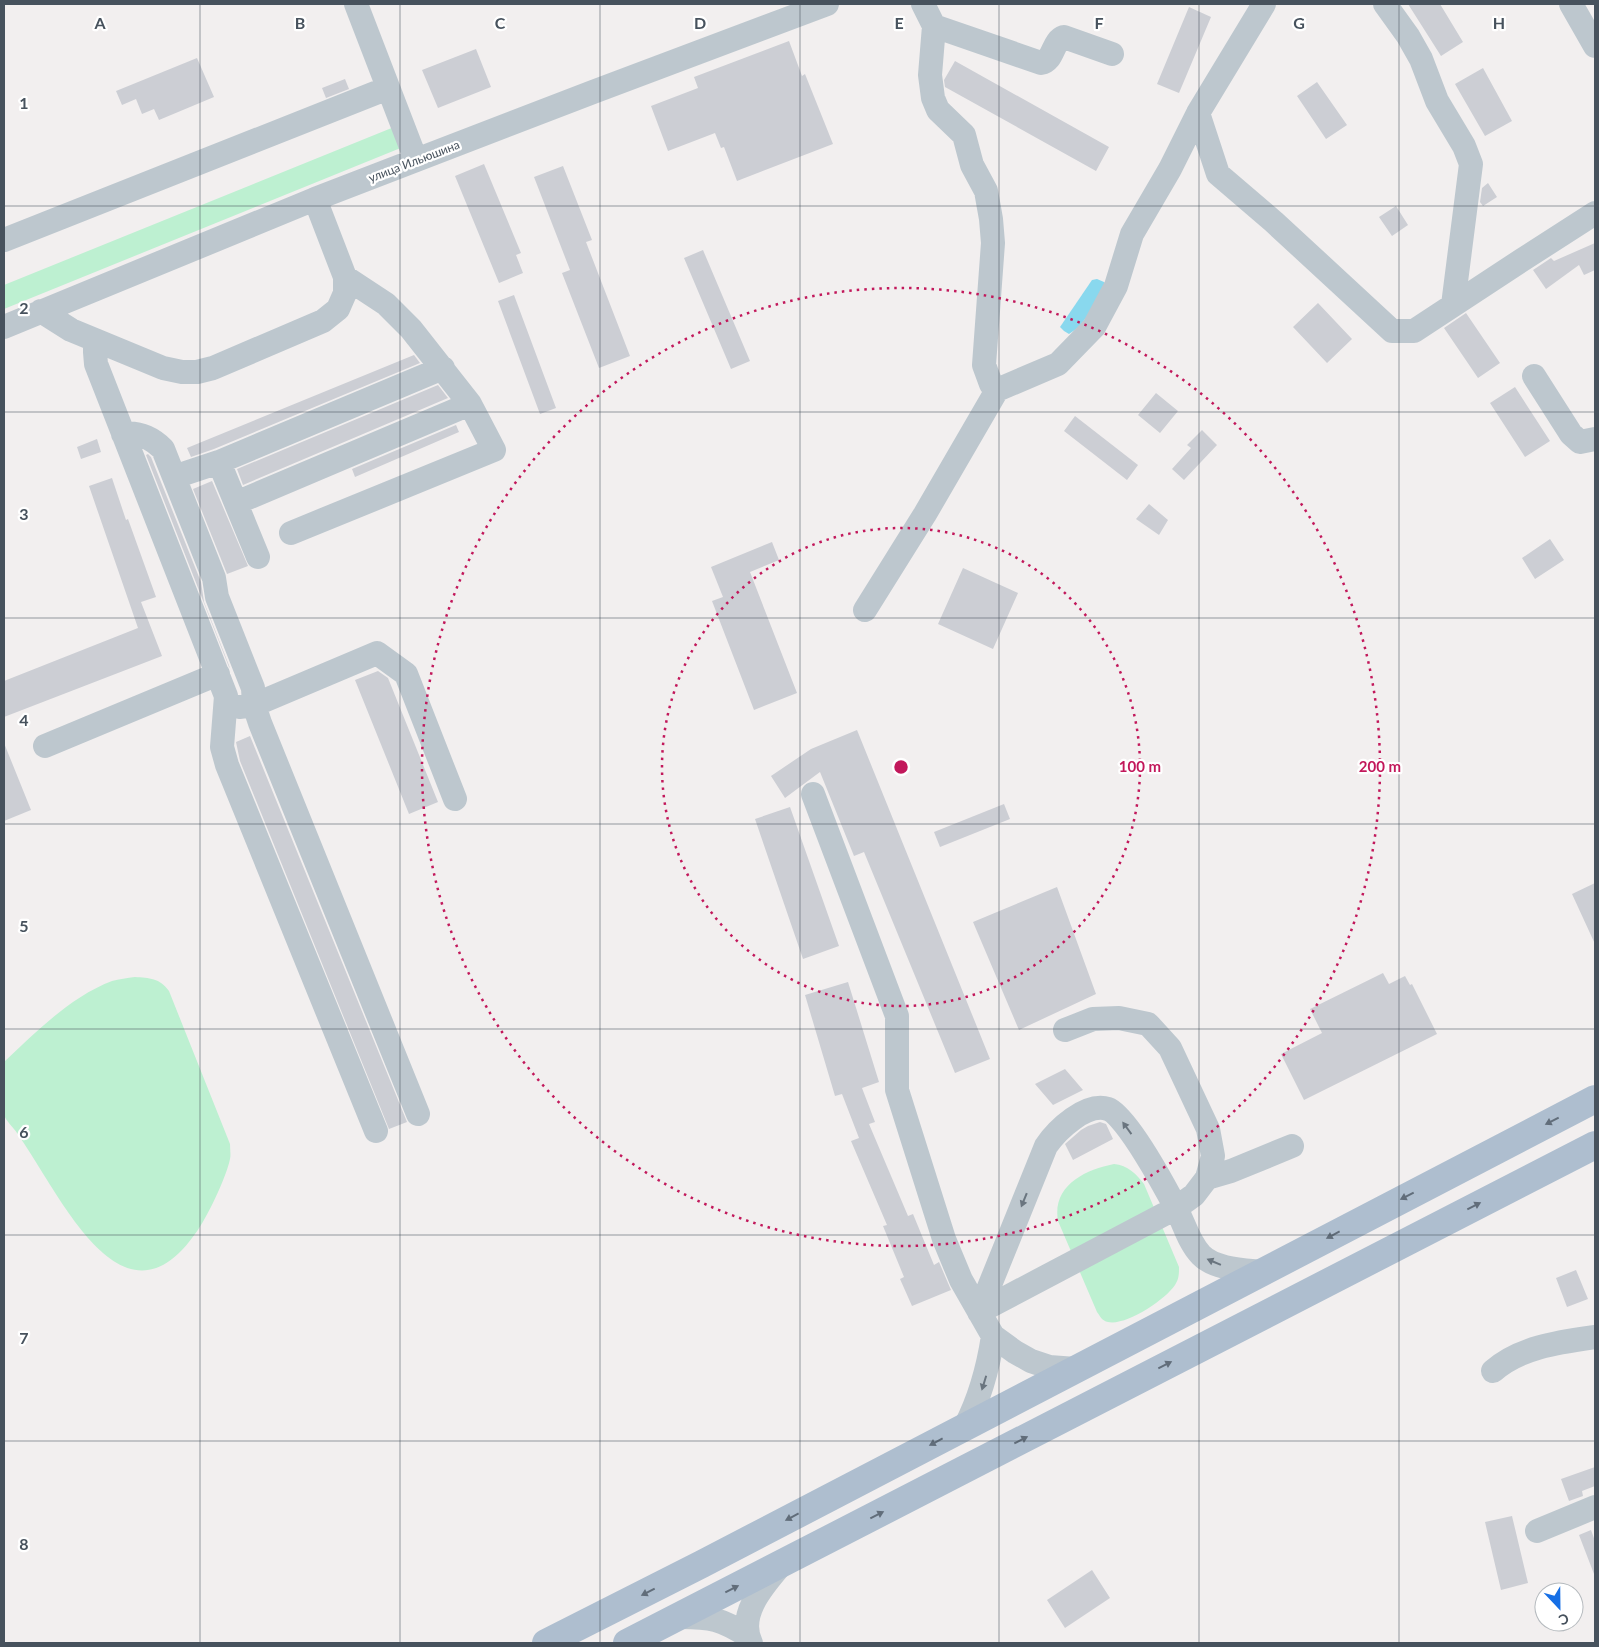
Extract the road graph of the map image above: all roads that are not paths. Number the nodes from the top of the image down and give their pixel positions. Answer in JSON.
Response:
{"nodes":[{"id":1,"x":356,"y":4,"type":"edge"},
{"id":2,"x":827,"y":4,"type":"edge"},
{"id":3,"x":923,"y":4,"type":"edge"},
{"id":4,"x":1264,"y":4,"type":"edge"},
{"id":5,"x":1385,"y":4,"type":"edge"},
{"id":6,"x":1571,"y":4,"type":"edge"},
{"id":7,"x":934,"y":26,"type":"junction"},
{"id":8,"x":1595,"y":46,"type":"edge"},
{"id":9,"x":1112,"y":54,"type":"dead end"},
{"id":10,"x":388,"y":88,"type":"junction"},
{"id":11,"x":1198,"y":113,"type":"junction"},
{"id":12,"x":416,"y":160,"type":"junction"},
{"id":13,"x":315,"y":200,"type":"junction"},
{"id":14,"x":1595,"y":213,"type":"edge"},
{"id":15,"x":4,"y":240,"type":"edge"},
{"id":16,"x":346,"y":277,"type":"junction"},
{"id":17,"x":1452,"y":305,"type":"junction"},
{"id":18,"x":41,"y":312,"type":"junction"},
{"id":19,"x":4,"y":327,"type":"edge"},
{"id":20,"x":95,"y":340,"type":"junction"},
{"id":21,"x":443,"y":368,"type":"junction"},
{"id":22,"x":1534,"y":376,"type":"dead end"},
{"id":23,"x":997,"y":390,"type":"junction"},
{"id":24,"x":470,"y":404,"type":"junction"},
{"id":25,"x":123,"y":434,"type":"junction"},
{"id":26,"x":1595,"y":439,"type":"edge"},
{"id":27,"x":219,"y":462,"type":"junction"},
{"id":28,"x":174,"y":477,"type":"junction"},
{"id":29,"x":236,"y":503,"type":"junction"},
{"id":30,"x":291,"y":533,"type":"dead end"},
{"id":31,"x":258,"y":557,"type":"dead end"},
{"id":32,"x":865,"y":610,"type":"dead end"},
{"id":33,"x":218,"y":674,"type":"junction"},
{"id":34,"x":225,"y":708,"type":"junction"},
{"id":35,"x":257,"y":714,"type":"junction"},
{"id":36,"x":223,"y":738,"type":"junction"},
{"id":37,"x":45,"y":746,"type":"dead end"},
{"id":38,"x":813,"y":794,"type":"dead end"},
{"id":39,"x":455,"y":799,"type":"dead end"},
{"id":40,"x":1065,"y":1030,"type":"dead end"},
{"id":41,"x":1595,"y":1099,"type":"edge"},
{"id":42,"x":418,"y":1114,"type":"dead end"},
{"id":43,"x":376,"y":1131,"type":"dead end"},
{"id":44,"x":1595,"y":1144,"type":"edge"},
{"id":45,"x":1292,"y":1146,"type":"dead end"},
{"id":46,"x":1207,"y":1178,"type":"junction"},
{"id":47,"x":1176,"y":1208,"type":"junction"},
{"id":48,"x":1262,"y":1272,"type":"junction"},
{"id":49,"x":979,"y":1312,"type":"junction"},
{"id":50,"x":993,"y":1336,"type":"junction"},
{"id":51,"x":1595,"y":1337,"type":"edge"},
{"id":52,"x":1076,"y":1369,"type":"junction"},
{"id":53,"x":1493,"y":1371,"type":"dead end"},
{"id":54,"x":965,"y":1427,"type":"junction"},
{"id":55,"x":1595,"y":1507,"type":"edge"},
{"id":56,"x":1537,"y":1531,"type":"dead end"},
{"id":57,"x":781,"y":1564,"type":"junction"},
{"id":58,"x":680,"y":1616,"type":"junction"},
{"id":59,"x":749,"y":1640,"type":"edge"},
{"id":60,"x":546,"y":1643,"type":"edge"},
{"id":61,"x":627,"y":1643,"type":"edge"}],
"edges":[{"from":1,"to":10,"type":"street"},
{"from":2,"to":12,"type":"street","name":"улица Ильюшина"},
{"from":3,"to":7,"type":"street"},
{"from":4,"to":11,"type":"street"},
{"from":5,"to":17,"type":"street"},
{"from":6,"to":8,"type":"street"},
{"from":7,"to":9,"type":"street"},
{"from":7,"to":23,"type":"street"},
{"from":10,"to":12,"type":"street"},
{"from":10,"to":15,"type":"street"},
{"from":11,"to":17,"type":"street"},
{"from":11,"to":23,"type":"street"},
{"from":12,"to":13,"type":"street","name":"улица Ильюшина"},
{"from":13,"to":16,"type":"street"},
{"from":13,"to":18,"type":"street","name":"улица Ильюшина"},
{"from":14,"to":17,"type":"street"},
{"from":16,"to":20,"type":"street"},
{"from":16,"to":21,"type":"street"},
{"from":18,"to":19,"type":"street","name":"улица Ильюшина"},
{"from":18,"to":20,"type":"street"},
{"from":20,"to":25,"type":"street"},
{"from":21,"to":24,"type":"street"},
{"from":21,"to":27,"type":"street"},
{"from":22,"to":26,"type":"street"},
{"from":23,"to":32,"type":"street"},
{"from":24,"to":29,"type":"street"},
{"from":24,"to":30,"type":"street"},
{"from":25,"to":28,"type":"street"},
{"from":25,"to":33,"type":"street"},
{"from":27,"to":28,"type":"street"},
{"from":27,"to":29,"type":"street"},
{"from":28,"to":35,"type":"street"},
{"from":29,"to":31,"type":"street"},
{"from":33,"to":34,"type":"street"},
{"from":33,"to":37,"type":"street"},
{"from":34,"to":35,"type":"street"},
{"from":34,"to":36,"type":"street"},
{"from":35,"to":36,"type":"street"},
{"from":35,"to":39,"type":"street"},
{"from":35,"to":42,"type":"street"},
{"from":36,"to":43,"type":"street"},
{"from":38,"to":49,"type":"street"},
{"from":40,"to":46,"type":"street"},
{"from":41,"to":48,"type":"main road","one_way":true},
{"from":57,"to":44,"type":"main road","one_way":true},
{"from":45,"to":46,"type":"street"},
{"from":46,"to":47,"type":"street"},
{"from":48,"to":47,"type":"street","one_way":true},
{"from":47,"to":49,"type":"street"},
{"from":47,"to":49,"type":"street","one_way":true},
{"from":48,"to":52,"type":"main road"},
{"from":49,"to":50,"type":"street"},
{"from":50,"to":52,"type":"street"},
{"from":50,"to":54,"type":"street","one_way":true},
{"from":51,"to":53,"type":"street"},
{"from":52,"to":54,"type":"main road"},
{"from":54,"to":60,"type":"main road","one_way":true},
{"from":55,"to":56,"type":"street"},
{"from":58,"to":57,"type":"main road","one_way":true},
{"from":57,"to":59,"type":"street"},
{"from":58,"to":59,"type":"street"},
{"from":58,"to":61,"type":"main road"}]}
